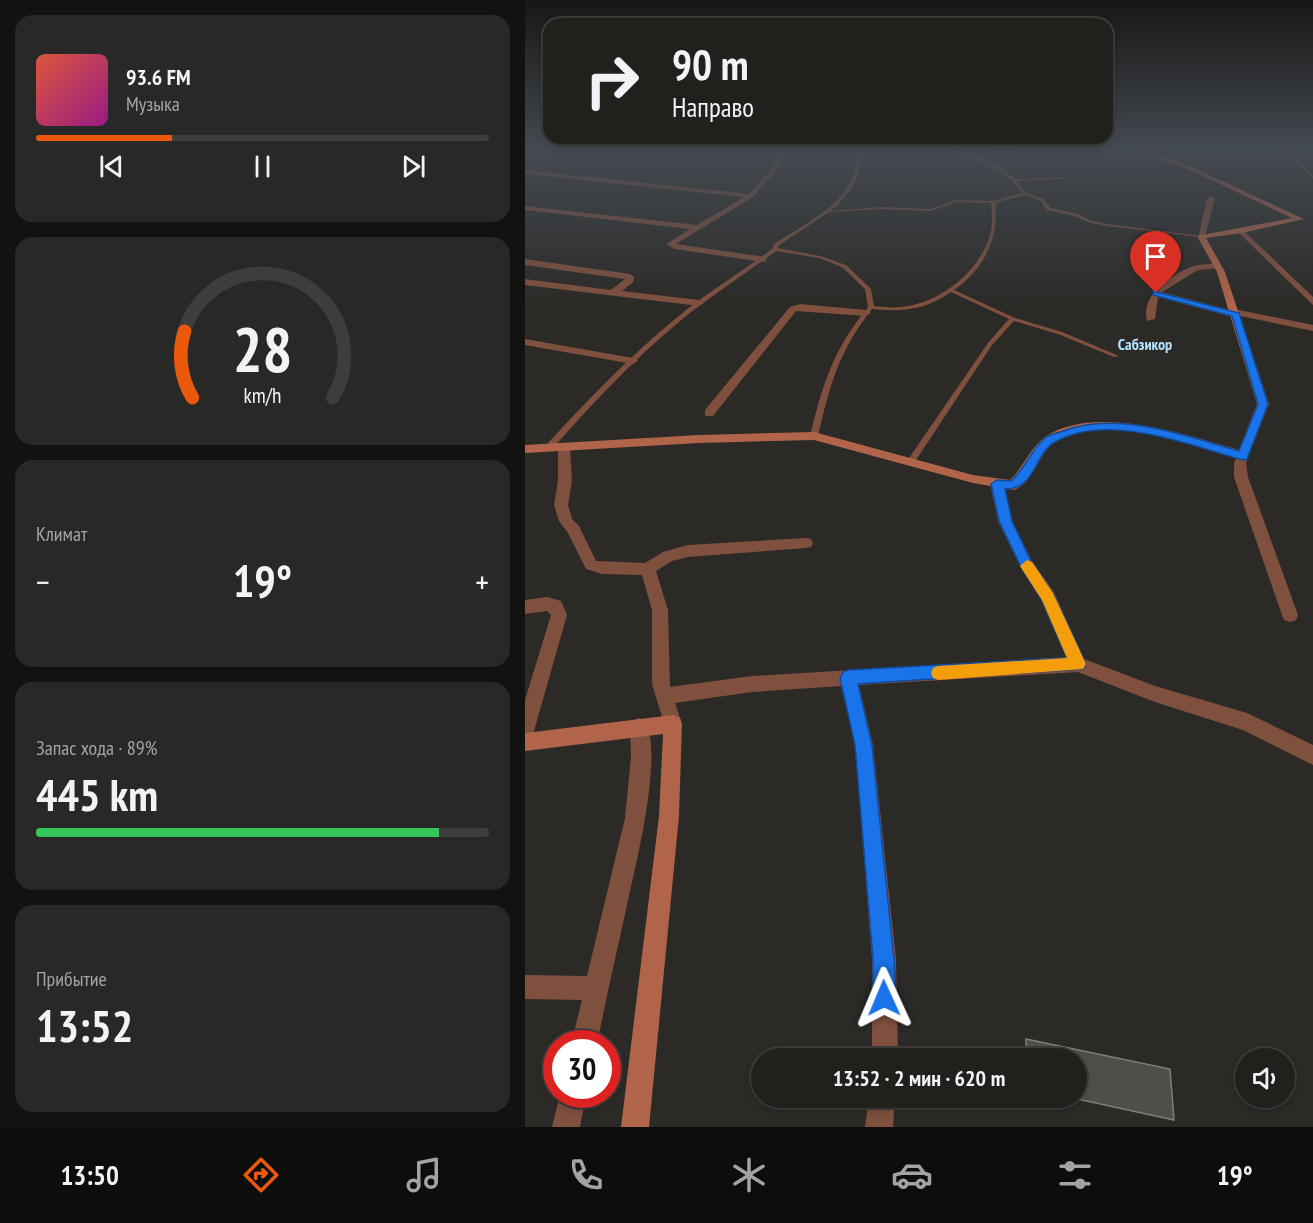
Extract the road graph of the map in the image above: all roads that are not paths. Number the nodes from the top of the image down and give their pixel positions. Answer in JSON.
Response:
{"nodes":[{"id":1,"x":741,"y":201,"type":"edge"},
{"id":2,"x":841,"y":201,"type":"edge"},
{"id":3,"x":999,"y":201,"type":"edge"},
{"id":4,"x":1042,"y":201,"type":"edge"},
{"id":5,"x":1210,"y":201,"type":"edge"},
{"id":6,"x":1258,"y":201,"type":"edge"},
{"id":7,"x":993,"y":202,"type":"junction"},
{"id":8,"x":525,"y":208,"type":"edge"},
{"id":9,"x":831,"y":212,"type":"junction"},
{"id":10,"x":696,"y":227,"type":"junction"},
{"id":11,"x":1242,"y":231,"type":"junction"},
{"id":12,"x":1201,"y":236,"type":"junction"},
{"id":13,"x":774,"y":249,"type":"junction"},
{"id":14,"x":763,"y":259,"type":"junction"},
{"id":15,"x":525,"y":262,"type":"edge"},
{"id":16,"x":1217,"y":266,"type":"junction"},
{"id":17,"x":525,"y":282,"type":"edge"},
{"id":18,"x":952,"y":291,"type":"junction"},
{"id":19,"x":614,"y":292,"type":"junction"},
{"id":20,"x":1156,"y":293,"type":"junction"},
{"id":21,"x":1313,"y":302,"type":"edge"},
{"id":22,"x":699,"y":303,"type":"junction"},
{"id":23,"x":868,"y":310,"type":"junction"},
{"id":24,"x":1235,"y":313,"type":"junction"},
{"id":25,"x":1013,"y":319,"type":"junction"},
{"id":26,"x":1150,"y":319,"type":"dead end"},
{"id":27,"x":1313,"y":328,"type":"edge"},
{"id":28,"x":525,"y":342,"type":"edge"},
{"id":29,"x":1116,"y":356,"type":"dead end"},
{"id":30,"x":633,"y":361,"type":"junction"},
{"id":31,"x":709,"y":413,"type":"dead end"},
{"id":32,"x":814,"y":436,"type":"junction"},
{"id":33,"x":557,"y":447,"type":"junction"},
{"id":34,"x":525,"y":449,"type":"edge"},
{"id":35,"x":1243,"y":456,"type":"junction"},
{"id":36,"x":911,"y":461,"type":"junction"},
{"id":37,"x":997,"y":484,"type":"junction"},
{"id":38,"x":806,"y":543,"type":"dead end"},
{"id":39,"x":647,"y":568,"type":"junction"},
{"id":40,"x":525,"y":607,"type":"edge"},
{"id":41,"x":1290,"y":615,"type":"dead end"},
{"id":42,"x":1078,"y":664,"type":"junction"},
{"id":43,"x":848,"y":678,"type":"junction"},
{"id":44,"x":664,"y":696,"type":"junction"},
{"id":45,"x":673,"y":724,"type":"junction"},
{"id":46,"x":639,"y":727,"type":"junction"},
{"id":47,"x":525,"y":731,"type":"edge"},
{"id":48,"x":525,"y":742,"type":"edge"},
{"id":49,"x":1313,"y":755,"type":"edge"},
{"id":50,"x":525,"y":987,"type":"edge"},
{"id":51,"x":597,"y":988,"type":"junction"},
{"id":52,"x":587,"y":1030,"type":"edge"},
{"id":53,"x":885,"y":1048,"type":"edge"},
{"id":54,"x":570,"y":1108,"type":"edge"},
{"id":55,"x":881,"y":1108,"type":"edge"},
{"id":56,"x":566,"y":1127,"type":"edge"},
{"id":57,"x":635,"y":1127,"type":"edge"},
{"id":58,"x":879,"y":1127,"type":"edge"}],
"edges":[{"from":1,"to":10,"type":"street"},
{"from":2,"to":9,"type":"lane"},
{"from":3,"to":7,"type":"lane"},
{"from":4,"to":12,"type":"lane"},
{"from":5,"to":12,"type":"street"},
{"from":6,"to":11,"type":"street"},
{"from":7,"to":9,"type":"lane"},
{"from":7,"to":18,"type":"lane"},
{"from":8,"to":10,"type":"street"},
{"from":9,"to":13,"type":"lane"},
{"from":10,"to":14,"type":"street"},
{"from":11,"to":12,"type":"street"},
{"from":11,"to":21,"type":"street"},
{"from":12,"to":16,"type":"street"},
{"from":13,"to":14,"type":"lane"},
{"from":13,"to":23,"type":"lane"},
{"from":14,"to":22,"type":"lane"},
{"from":15,"to":19,"type":"street"},
{"from":16,"to":20,"type":"street"},
{"from":16,"to":24,"type":"street"},
{"from":17,"to":19,"type":"street"},
{"from":18,"to":23,"type":"lane"},
{"from":18,"to":25,"type":"lane"},
{"from":19,"to":22,"type":"street"},
{"from":20,"to":24,"type":"street"},
{"from":20,"to":26,"type":"street"},
{"from":22,"to":30,"type":"lane"},
{"from":23,"to":31,"type":"street"},
{"from":23,"to":32,"type":"lane"},
{"from":24,"to":27,"type":"street"},
{"from":24,"to":35,"type":"street"},
{"from":25,"to":29,"type":"lane"},
{"from":25,"to":36,"type":"lane"},
{"from":28,"to":30,"type":"street"},
{"from":30,"to":33,"type":"lane"},
{"from":32,"to":33,"type":"street"},
{"from":32,"to":36,"type":"street"},
{"from":33,"to":34,"type":"street"},
{"from":33,"to":39,"type":"street"},
{"from":35,"to":37,"type":"street"},
{"from":35,"to":41,"type":"street"},
{"from":36,"to":37,"type":"street"},
{"from":37,"to":42,"type":"street"},
{"from":38,"to":39,"type":"street"},
{"from":39,"to":44,"type":"street"},
{"from":40,"to":47,"type":"street"},
{"from":42,"to":43,"type":"street"},
{"from":42,"to":49,"type":"street"},
{"from":43,"to":44,"type":"street"},
{"from":43,"to":53,"type":"street"},
{"from":44,"to":45,"type":"street"},
{"from":45,"to":46,"type":"street"},
{"from":45,"to":57,"type":"street"},
{"from":46,"to":48,"type":"street"},
{"from":46,"to":51,"type":"street"},
{"from":50,"to":51,"type":"street"},
{"from":51,"to":52,"type":"street"},
{"from":54,"to":56,"type":"street"},
{"from":55,"to":58,"type":"street"}]}
